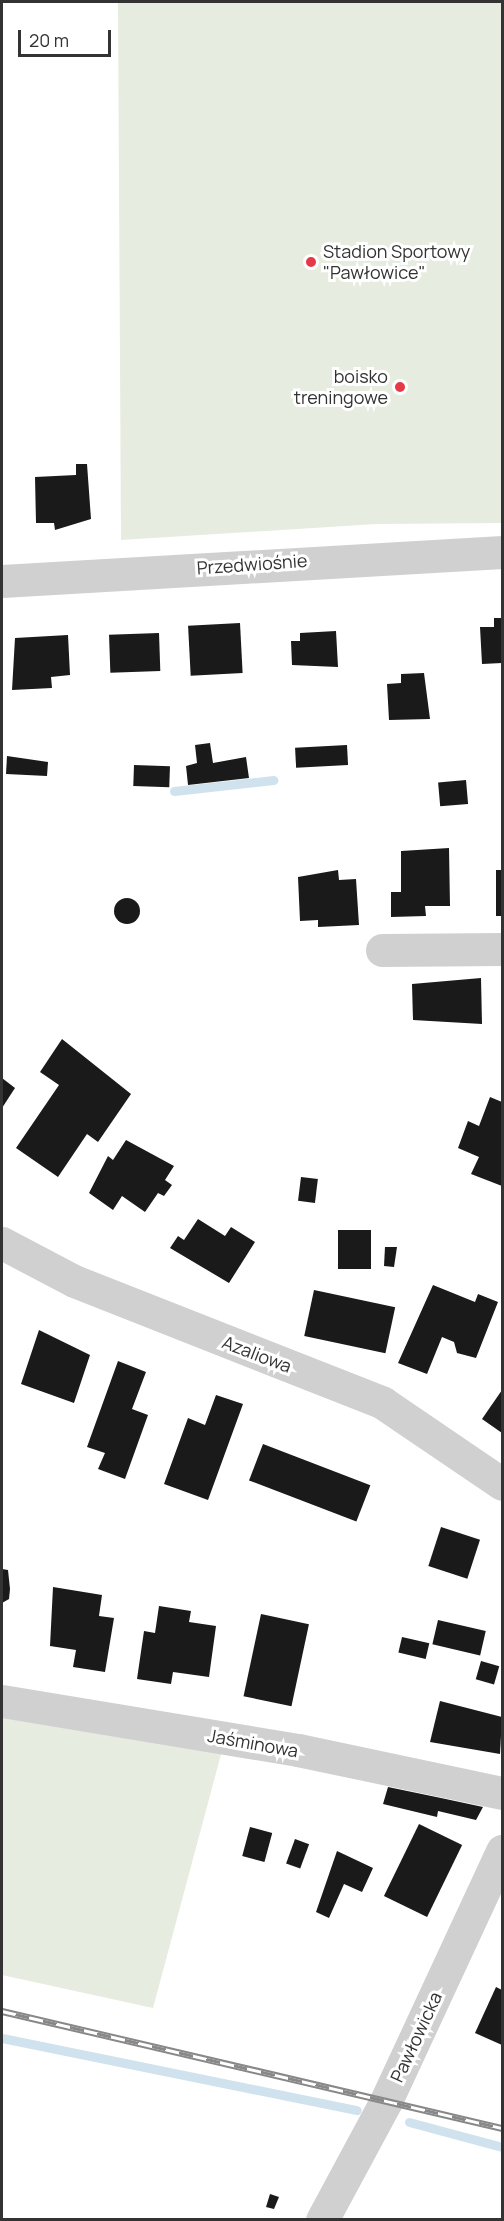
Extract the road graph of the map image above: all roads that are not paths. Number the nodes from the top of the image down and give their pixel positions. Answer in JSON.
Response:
{"nodes":[{"id":1,"x":502,"y":552,"type":"edge"},
{"id":2,"x":2,"y":581,"type":"edge"},
{"id":3,"x":502,"y":949,"type":"edge"},
{"id":4,"x":382,"y":950,"type":"dead end"},
{"id":5,"x":2,"y":1243,"type":"edge"},
{"id":6,"x":502,"y":1484,"type":"edge"},
{"id":7,"x":2,"y":1701,"type":"edge"},
{"id":8,"x":502,"y":1792,"type":"edge"},
{"id":9,"x":502,"y":1851,"type":"edge"},
{"id":10,"x":322,"y":2220,"type":"edge"}],
"edges":[{"from":1,"to":2,"type":"street","name":"Przedwiośnie"},
{"from":3,"to":4,"type":"street"},
{"from":5,"to":6,"type":"street","name":"Azaliowa"},
{"from":7,"to":8,"type":"street","name":"Jaśminowa"},
{"from":9,"to":10,"type":"street","name":"Pawłowicka"}]}
